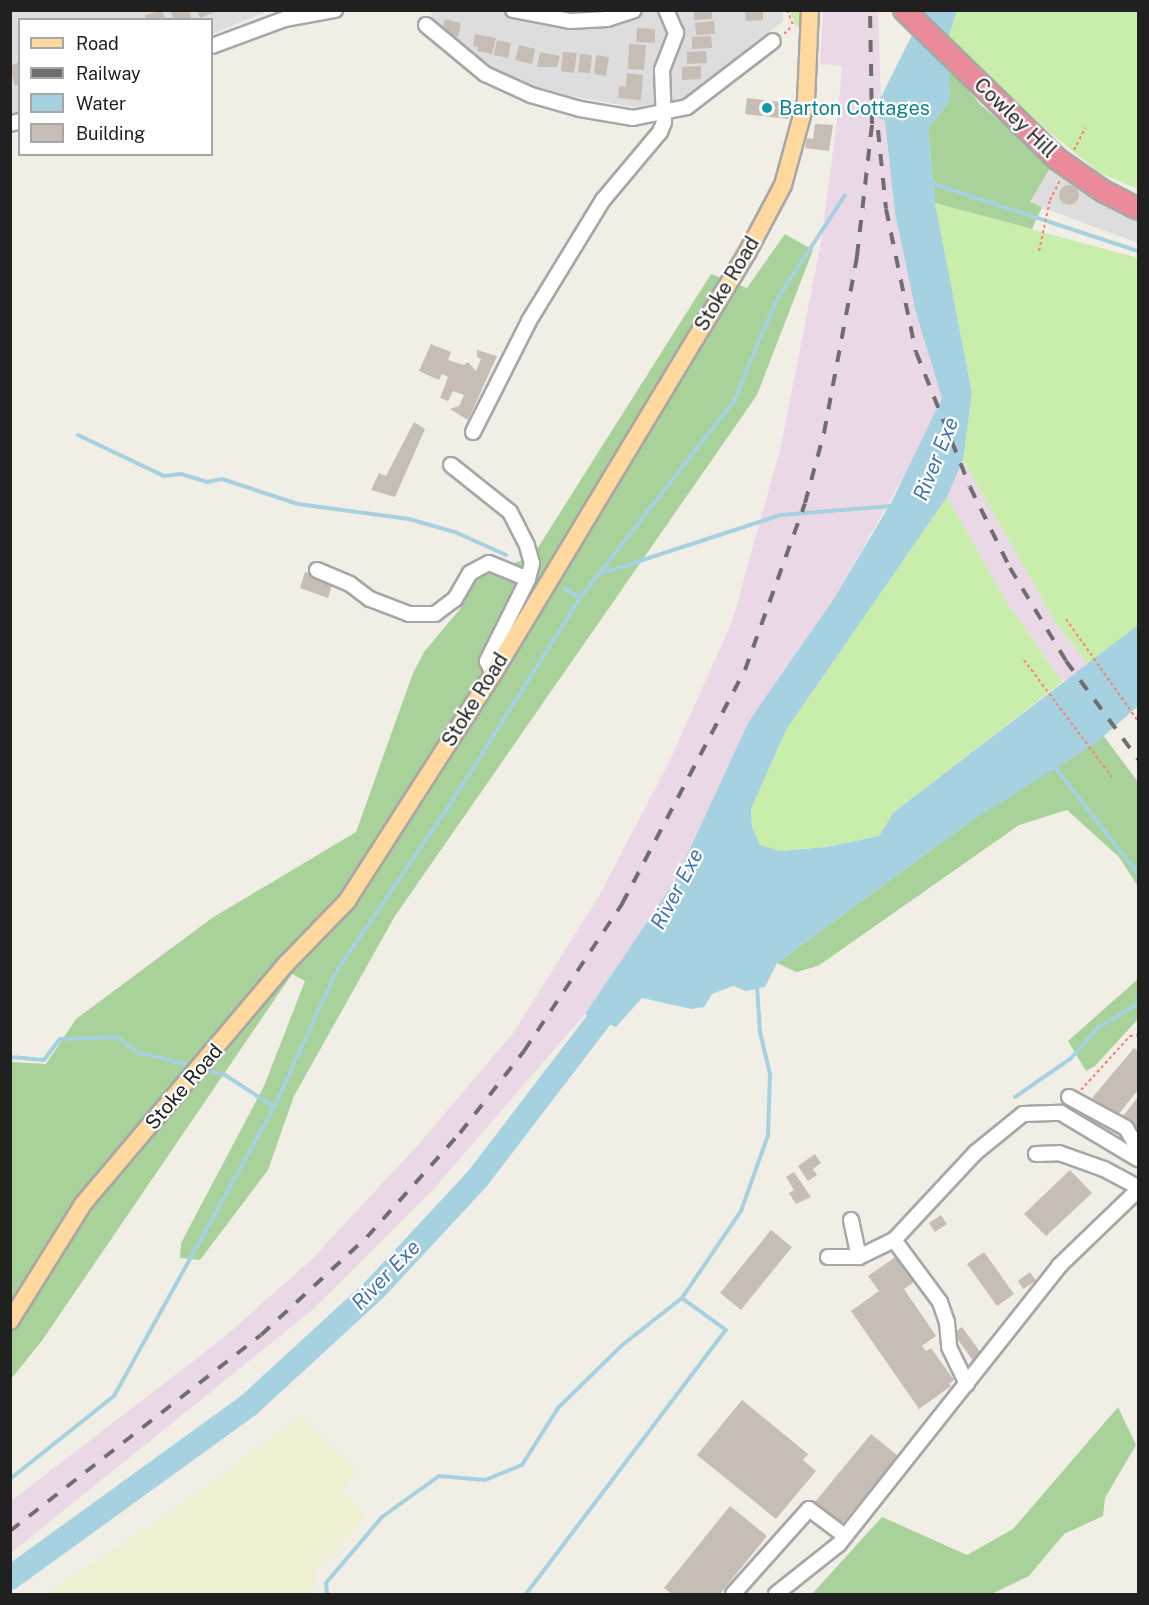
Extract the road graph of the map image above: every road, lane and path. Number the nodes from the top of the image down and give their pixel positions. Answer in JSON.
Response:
{"nodes":[{"id":1,"x":335,"y":10,"type":"edge"},
{"id":2,"x":513,"y":10,"type":"edge"},
{"id":3,"x":634,"y":10,"type":"edge"},
{"id":4,"x":666,"y":10,"type":"edge"},
{"id":5,"x":810,"y":10,"type":"edge"},
{"id":6,"x":908,"y":14,"type":"edge"},
{"id":7,"x":584,"y":16,"type":"edge"},
{"id":8,"x":426,"y":25,"type":"dead end"},
{"id":9,"x":773,"y":41,"type":"dead end"},
{"id":10,"x":213,"y":46,"type":"edge"},
{"id":11,"x":664,"y":114,"type":"junction"},
{"id":12,"x":1085,"y":128,"type":"dead end"},
{"id":13,"x":1068,"y":167,"type":"junction"},
{"id":14,"x":1138,"y":209,"type":"edge"},
{"id":15,"x":1039,"y":251,"type":"dead end"},
{"id":16,"x":473,"y":432,"type":"dead end"},
{"id":17,"x":451,"y":465,"type":"dead end"},
{"id":18,"x":317,"y":570,"type":"dead end"},
{"id":19,"x":528,"y":579,"type":"junction"},
{"id":20,"x":1066,"y":619,"type":"dead end"},
{"id":21,"x":1024,"y":660,"type":"dead end"},
{"id":22,"x":493,"y":674,"type":"junction"},
{"id":23,"x":1138,"y":721,"type":"edge"},
{"id":24,"x":1112,"y":777,"type":"dead end"},
{"id":25,"x":1138,"y":1035,"type":"edge"},
{"id":26,"x":1069,"y":1097,"type":"joint"},
{"id":27,"x":1138,"y":1149,"type":"edge"},
{"id":28,"x":1036,"y":1154,"type":"dead end"},
{"id":29,"x":1138,"y":1158,"type":"edge"},
{"id":30,"x":1138,"y":1190,"type":"edge"},
{"id":31,"x":851,"y":1220,"type":"dead end"},
{"id":32,"x":894,"y":1240,"type":"junction"},
{"id":33,"x":828,"y":1257,"type":"dead end"},
{"id":34,"x":859,"y":1257,"type":"junction"},
{"id":35,"x":10,"y":1322,"type":"edge"},
{"id":36,"x":967,"y":1384,"type":"junction"},
{"id":37,"x":845,"y":1536,"type":"junction"},
{"id":38,"x":733,"y":1594,"type":"edge"},
{"id":39,"x":776,"y":1594,"type":"edge"}],
"edges":[{"from":1,"to":10,"type":"street"},
{"from":2,"to":7,"type":"street"},
{"from":3,"to":7,"type":"street"},
{"from":4,"to":11,"type":"street"},
{"from":5,"to":22,"type":"main road","name":"Stoke Road"},
{"from":6,"to":13,"type":"highway","name":"Cowley Hill"},
{"from":8,"to":11,"type":"street"},
{"from":9,"to":11,"type":"street"},
{"from":11,"to":16,"type":"street"},
{"from":12,"to":13,"type":"path"},
{"from":13,"to":14,"type":"highway","name":"Cowley Hill"},
{"from":13,"to":15,"type":"path"},
{"from":17,"to":19,"type":"street"},
{"from":18,"to":19,"type":"street"},
{"from":19,"to":22,"type":"street"},
{"from":20,"to":23,"type":"path"},
{"from":21,"to":24,"type":"path"},
{"from":22,"to":35,"type":"main road","name":"Stoke Road"},
{"from":25,"to":26,"type":"path"},
{"from":26,"to":27,"type":"street"},
{"from":28,"to":30,"type":"street"},
{"from":29,"to":32,"type":"street"},
{"from":30,"to":36,"type":"street"},
{"from":31,"to":34,"type":"street"},
{"from":32,"to":34,"type":"street"},
{"from":32,"to":36,"type":"street"},
{"from":33,"to":34,"type":"street"},
{"from":36,"to":37,"type":"street"},
{"from":37,"to":38,"type":"street"},
{"from":37,"to":39,"type":"street"}]}
